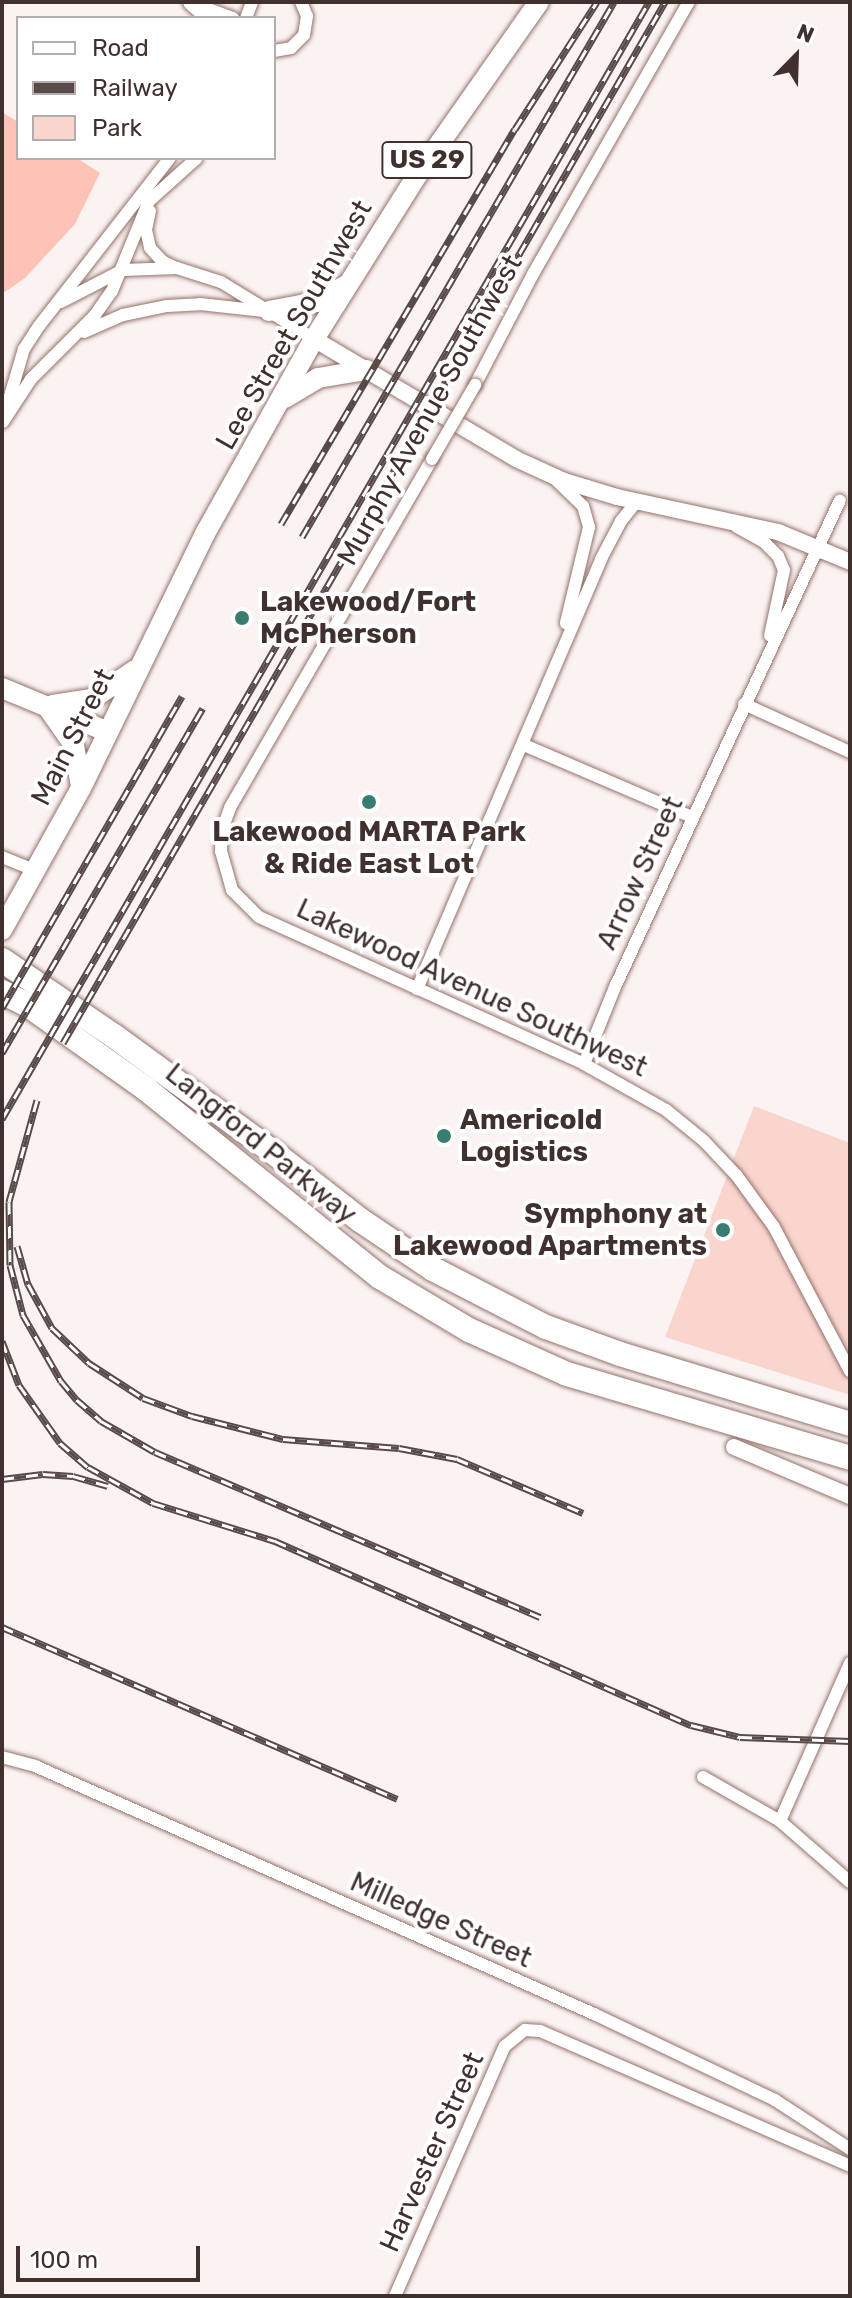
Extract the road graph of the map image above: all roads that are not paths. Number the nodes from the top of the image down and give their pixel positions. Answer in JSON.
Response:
{"nodes":[{"id":1,"x":188,"y":2,"type":"edge"},
{"id":2,"x":301,"y":2,"type":"edge"},
{"id":3,"x":539,"y":2,"type":"edge"},
{"id":4,"x":689,"y":2,"type":"edge"},
{"id":5,"x":204,"y":16,"type":"edge"},
{"id":6,"x":227,"y":16,"type":"edge"},
{"id":7,"x":276,"y":54,"type":"edge"},
{"id":8,"x":168,"y":160,"type":"edge"},
{"id":9,"x":195,"y":160,"type":"edge"},
{"id":10,"x":167,"y":185,"type":"junction"},
{"id":11,"x":177,"y":268,"type":"junction"},
{"id":12,"x":123,"y":270,"type":"junction"},
{"id":13,"x":347,"y":285,"type":"junction"},
{"id":14,"x":54,"y":305,"type":"junction"},
{"id":15,"x":269,"y":311,"type":"junction"},
{"id":16,"x":74,"y":338,"type":"junction"},
{"id":17,"x":314,"y":339,"type":"junction"},
{"id":18,"x":366,"y":370,"type":"junction"},
{"id":19,"x":279,"y":403,"type":"junction"},
{"id":20,"x":2,"y":423,"type":"edge"},
{"id":21,"x":545,"y":472,"type":"junction"},
{"id":22,"x":840,"y":500,"type":"dead end"},
{"id":23,"x":637,"y":501,"type":"junction"},
{"id":24,"x":701,"y":512,"type":"junction"},
{"id":25,"x":818,"y":548,"type":"junction"},
{"id":26,"x":850,"y":562,"type":"edge"},
{"id":27,"x":143,"y":659,"type":"junction"},
{"id":28,"x":554,"y":664,"type":"junction"},
{"id":29,"x":758,"y":675,"type":"junction"},
{"id":30,"x":2,"y":688,"type":"edge"},
{"id":31,"x":744,"y":704,"type":"junction"},
{"id":32,"x":45,"y":705,"type":"junction"},
{"id":33,"x":108,"y":732,"type":"junction"},
{"id":34,"x":524,"y":745,"type":"junction"},
{"id":35,"x":850,"y":752,"type":"edge"},
{"id":36,"x":81,"y":788,"type":"junction"},
{"id":37,"x":692,"y":817,"type":"junction"},
{"id":38,"x":2,"y":857,"type":"edge"},
{"id":39,"x":36,"y":871,"type":"junction"},
{"id":40,"x":232,"y":890,"type":"joint"},
{"id":41,"x":2,"y":930,"type":"edge"},
{"id":42,"x":2,"y":960,"type":"edge"},
{"id":43,"x":417,"y":989,"type":"junction"},
{"id":44,"x":2,"y":992,"type":"edge"},
{"id":45,"x":584,"y":1064,"type":"junction"},
{"id":46,"x":850,"y":1371,"type":"edge"},
{"id":47,"x":850,"y":1424,"type":"edge"},
{"id":48,"x":734,"y":1447,"type":"dead end"},
{"id":49,"x":850,"y":1458,"type":"edge"},
{"id":50,"x":850,"y":1496,"type":"edge"},
{"id":51,"x":850,"y":1663,"type":"edge"},
{"id":52,"x":2,"y":1757,"type":"edge"},
{"id":53,"x":703,"y":1777,"type":"dead end"},
{"id":54,"x":780,"y":1821,"type":"junction"},
{"id":55,"x":850,"y":1882,"type":"edge"},
{"id":56,"x":850,"y":2149,"type":"edge"},
{"id":57,"x":850,"y":2166,"type":"edge"},
{"id":58,"x":395,"y":2296,"type":"edge"}],
"edges":[{"from":1,"to":5,"type":"street"},
{"from":1,"to":6,"type":"street"},
{"from":2,"to":7,"type":"street"},
{"from":3,"to":13,"type":"main road","name":"Lee Street Southwest","number":"US 29"},
{"from":4,"to":40,"type":"street","name":"Murphy Avenue Southwest","bridge":true},
{"from":8,"to":14,"type":"street"},
{"from":9,"to":10,"type":"street"},
{"from":10,"to":11,"type":"street"},
{"from":10,"to":12,"type":"street"},
{"from":11,"to":12,"type":"street"},
{"from":11,"to":15,"type":"street"},
{"from":12,"to":14,"type":"street"},
{"from":12,"to":16,"type":"street"},
{"from":13,"to":15,"type":"main road"},
{"from":13,"to":17,"type":"main road","name":"Lee Street Southwest","number":"US 29"},
{"from":14,"to":20,"type":"street"},
{"from":15,"to":16,"type":"street"},
{"from":15,"to":17,"type":"street"},
{"from":16,"to":20,"type":"street"},
{"from":17,"to":18,"type":"street"},
{"from":17,"to":19,"type":"main road","name":"Lee Street Southwest","number":"US 29"},
{"from":18,"to":19,"type":"main road"},
{"from":18,"to":21,"type":"street"},
{"from":19,"to":27,"type":"main road","name":"Lee Street Southwest","number":"US 29"},
{"from":21,"to":23,"type":"street"},
{"from":21,"to":28,"type":"street"},
{"from":22,"to":25,"type":"street"},
{"from":23,"to":24,"type":"street"},
{"from":23,"to":28,"type":"street"},
{"from":24,"to":25,"type":"street"},
{"from":24,"to":29,"type":"street"},
{"from":25,"to":26,"type":"street"},
{"from":25,"to":29,"type":"street"},
{"from":27,"to":32,"type":"main road"},
{"from":27,"to":33,"type":"main road","name":"Main Street","number":"US 29"},
{"from":28,"to":34,"type":"street"},
{"from":29,"to":31,"type":"street","name":"Arrow Street"},
{"from":30,"to":32,"type":"main road"},
{"from":31,"to":35,"type":"street"},
{"from":31,"to":37,"type":"street","name":"Arrow Street"},
{"from":32,"to":33,"type":"main road"},
{"from":32,"to":36,"type":"main road"},
{"from":33,"to":36,"type":"main road","name":"Main Street","number":"US 29"},
{"from":34,"to":37,"type":"street"},
{"from":34,"to":43,"type":"street"},
{"from":36,"to":39,"type":"main road","name":"Main Street","number":"US 29"},
{"from":37,"to":45,"type":"street","name":"Arrow Street"},
{"from":38,"to":39,"type":"street"},
{"from":39,"to":41,"type":"main road","name":"Main Street","number":"US 29"},
{"from":40,"to":43,"type":"street","name":"Lakewood Avenue Southwest"},
{"from":42,"to":47,"type":"highway","name":"Langford Parkway"},
{"from":43,"to":45,"type":"street","name":"Lakewood Avenue Southwest"},
{"from":44,"to":49,"type":"highway","name":"Langford Parkway"},
{"from":45,"to":46,"type":"street","name":"Lakewood Avenue Southwest"},
{"from":48,"to":50,"type":"street"},
{"from":51,"to":54,"type":"street"},
{"from":52,"to":56,"type":"street","name":"Milledge Street"},
{"from":53,"to":54,"type":"street"},
{"from":54,"to":55,"type":"street"},
{"from":57,"to":58,"type":"street","name":"Harvester Street"}]}
